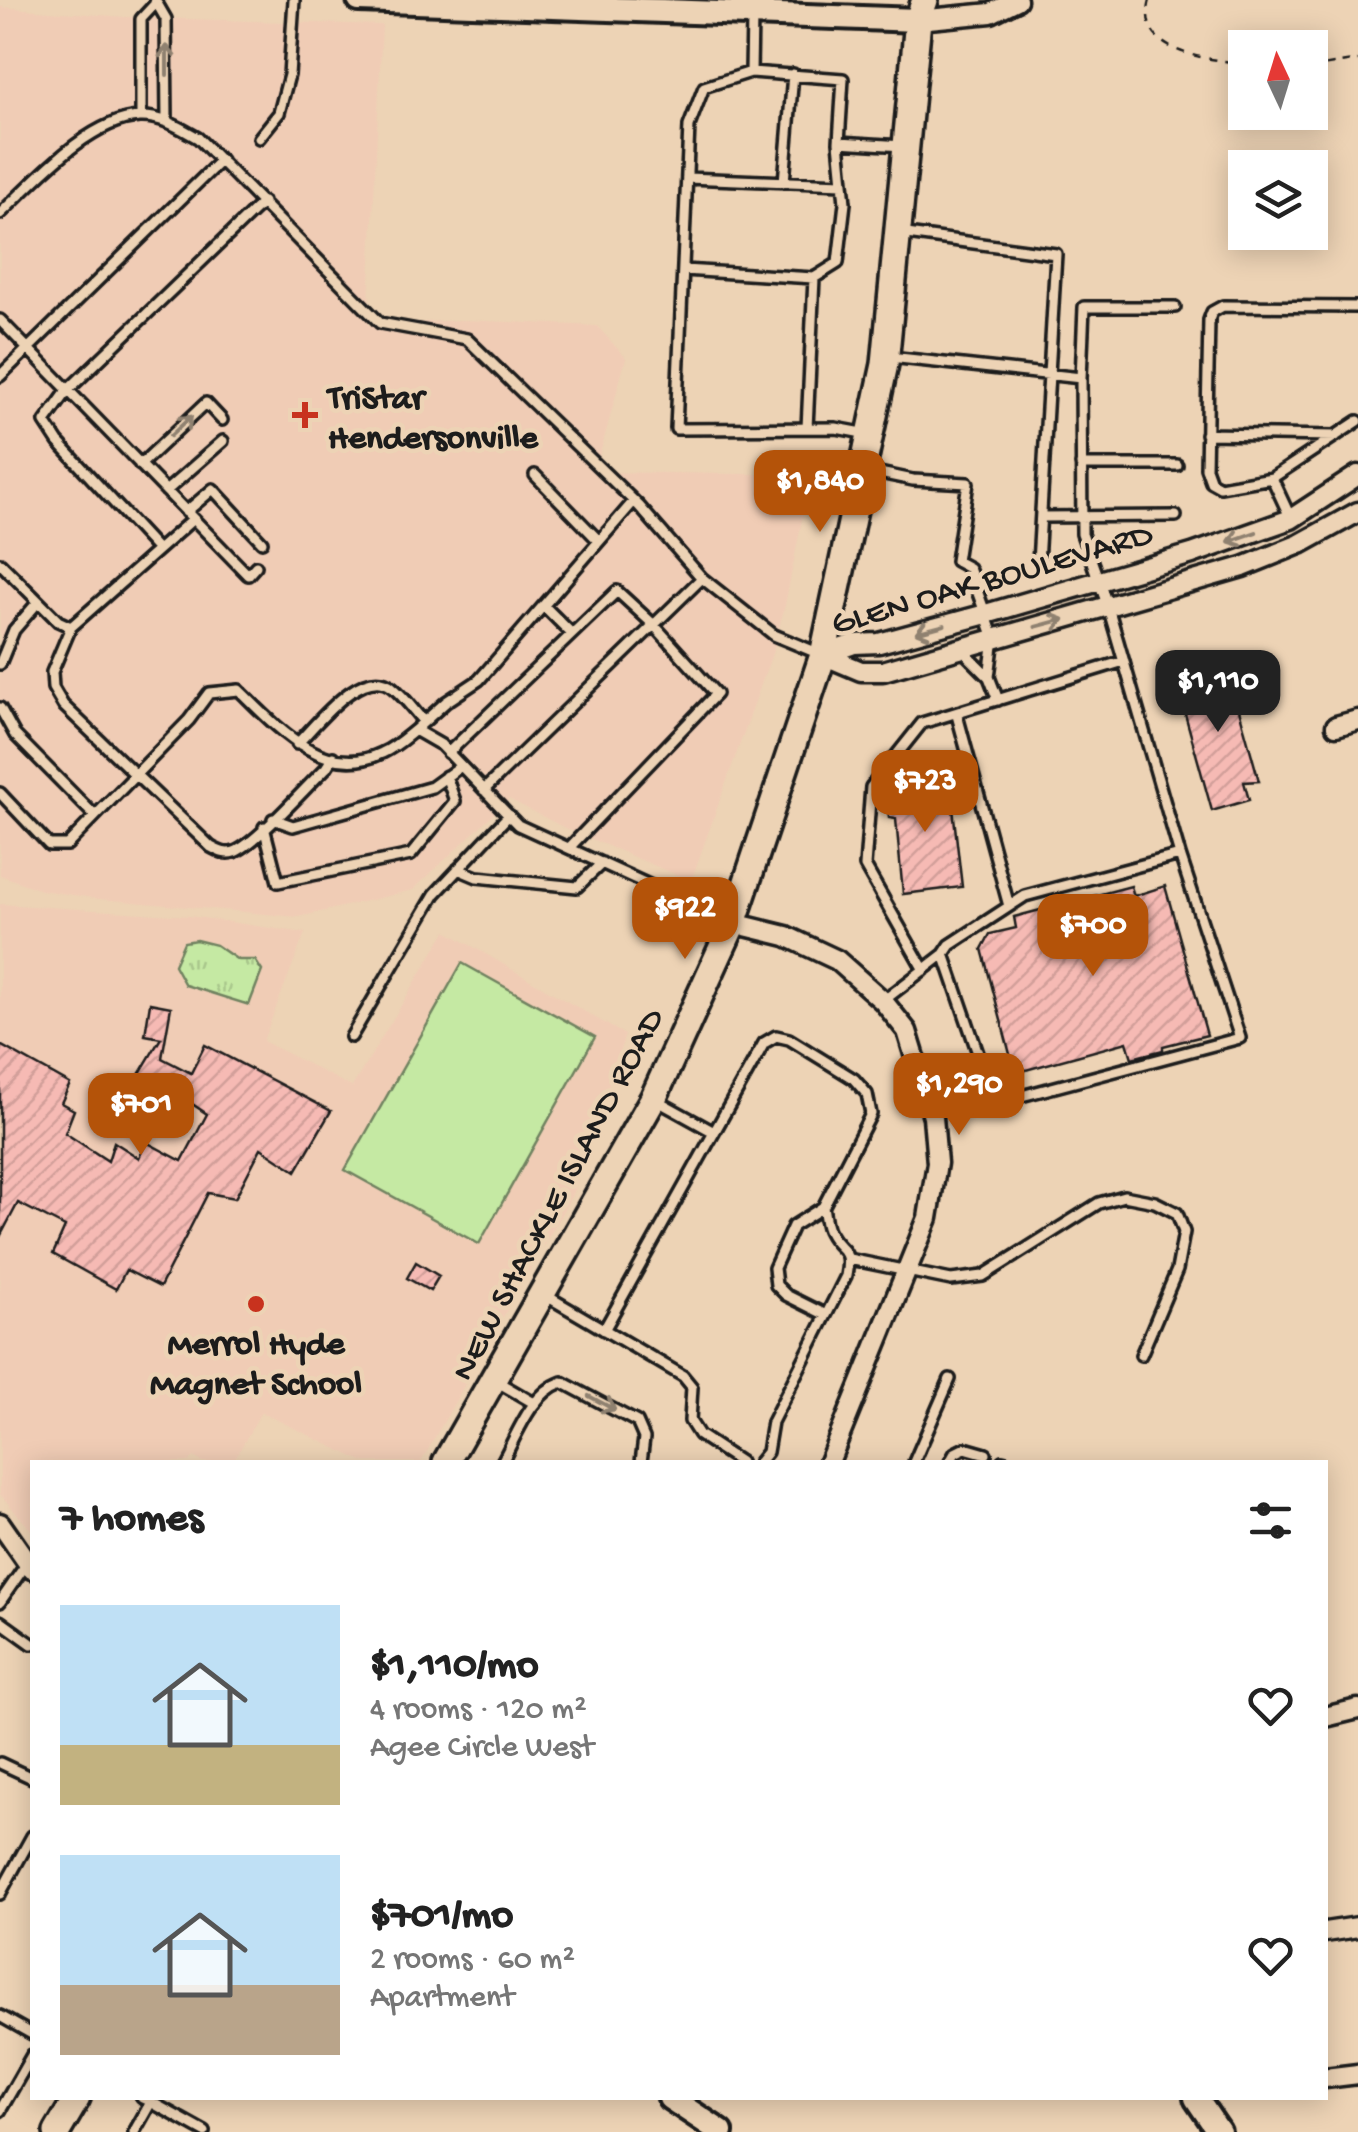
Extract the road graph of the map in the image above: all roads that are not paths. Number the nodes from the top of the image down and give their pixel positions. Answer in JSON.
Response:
{"nodes":[{"id":1,"x":294,"y":0,"type":"edge"},
{"id":2,"x":360,"y":0,"type":"edge"},
{"id":3,"x":1017,"y":0,"type":"edge"},
{"id":4,"x":155,"y":2,"type":"edge"},
{"id":5,"x":920,"y":7,"type":"edge"},
{"id":6,"x":752,"y":14,"type":"junction"},
{"id":7,"x":751,"y":72,"type":"junction"},
{"id":8,"x":793,"y":74,"type":"junction"},
{"id":9,"x":141,"y":117,"type":"junction"},
{"id":10,"x":167,"y":121,"type":"junction"},
{"id":11,"x":258,"y":138,"type":"dead end"},
{"id":12,"x":839,"y":142,"type":"junction"},
{"id":13,"x":906,"y":146,"type":"junction"},
{"id":14,"x":221,"y":160,"type":"junction"},
{"id":15,"x":687,"y":178,"type":"junction"},
{"id":16,"x":784,"y":182,"type":"junction"},
{"id":17,"x":843,"y":184,"type":"junction"},
{"id":18,"x":263,"y":202,"type":"junction"},
{"id":19,"x":0,"y":214,"type":"edge"},
{"id":20,"x":898,"y":232,"type":"junction"},
{"id":21,"x":683,"y":270,"type":"junction"},
{"id":22,"x":814,"y":278,"type":"junction"},
{"id":23,"x":1175,"y":307,"type":"dead end"},
{"id":24,"x":1358,"y":308,"type":"edge"},
{"id":25,"x":0,"y":320,"type":"edge"},
{"id":26,"x":28,"y":349,"type":"junction"},
{"id":27,"x":885,"y":357,"type":"junction"},
{"id":28,"x":1047,"y":374,"type":"junction"},
{"id":29,"x":0,"y":376,"type":"edge"},
{"id":30,"x":1081,"y":378,"type":"junction"},
{"id":31,"x":68,"y":390,"type":"junction"},
{"id":32,"x":222,"y":420,"type":"dead end"},
{"id":33,"x":1358,"y":422,"type":"edge"},
{"id":34,"x":807,"y":428,"type":"junction"},
{"id":35,"x":870,"y":434,"type":"junction"},
{"id":36,"x":1206,"y":434,"type":"junction"},
{"id":37,"x":1336,"y":436,"type":"junction"},
{"id":38,"x":223,"y":441,"type":"dead end"},
{"id":39,"x":140,"y":464,"type":"junction"},
{"id":40,"x":1081,"y":465,"type":"junction"},
{"id":41,"x":1178,"y":465,"type":"dead end"},
{"id":42,"x":862,"y":469,"type":"junction"},
{"id":43,"x":536,"y":475,"type":"dead end"},
{"id":44,"x":1358,"y":475,"type":"edge"},
{"id":45,"x":1272,"y":478,"type":"junction"},
{"id":46,"x":166,"y":492,"type":"junction"},
{"id":47,"x":634,"y":501,"type":"junction"},
{"id":48,"x":1358,"y":512,"type":"edge"},
{"id":49,"x":190,"y":516,"type":"junction"},
{"id":50,"x":1040,"y":516,"type":"junction"},
{"id":51,"x":1081,"y":516,"type":"junction"},
{"id":52,"x":1176,"y":516,"type":"dead end"},
{"id":53,"x":1291,"y":518,"type":"junction"},
{"id":54,"x":599,"y":541,"type":"junction"},
{"id":55,"x":262,"y":542,"type":"dead end"},
{"id":56,"x":157,"y":549,"type":"junction"},
{"id":57,"x":1038,"y":563,"type":"dead end"},
{"id":58,"x":256,"y":566,"type":"dead end"},
{"id":59,"x":2,"y":568,"type":"edge"},
{"id":60,"x":702,"y":578,"type":"junction"},
{"id":61,"x":1096,"y":580,"type":"junction"},
{"id":62,"x":38,"y":602,"type":"junction"},
{"id":63,"x":544,"y":606,"type":"junction"},
{"id":64,"x":1108,"y":607,"type":"junction"},
{"id":65,"x":986,"y":614,"type":"junction"},
{"id":66,"x":654,"y":625,"type":"junction"},
{"id":67,"x":71,"y":627,"type":"junction"},
{"id":68,"x":572,"y":634,"type":"junction"},
{"id":69,"x":994,"y":638,"type":"junction"},
{"id":70,"x":960,"y":648,"type":"junction"},
{"id":71,"x":823,"y":655,"type":"junction"},
{"id":72,"x":1124,"y":660,"type":"junction"},
{"id":73,"x":0,"y":664,"type":"edge"},
{"id":74,"x":989,"y":678,"type":"junction"},
{"id":75,"x":998,"y":700,"type":"junction"},
{"id":76,"x":0,"y":708,"type":"edge"},
{"id":77,"x":958,"y":715,"type":"junction"},
{"id":78,"x":1358,"y":720,"type":"edge"},
{"id":79,"x":424,"y":722,"type":"junction"},
{"id":80,"x":1336,"y":726,"type":"dead end"},
{"id":81,"x":415,"y":730,"type":"junction"},
{"id":82,"x":297,"y":744,"type":"junction"},
{"id":83,"x":448,"y":753,"type":"junction"},
{"id":84,"x":333,"y":758,"type":"junction"},
{"id":85,"x":461,"y":766,"type":"junction"},
{"id":86,"x":136,"y":774,"type":"junction"},
{"id":87,"x":446,"y":776,"type":"junction"},
{"id":88,"x":484,"y":790,"type":"junction"},
{"id":89,"x":0,"y":793,"type":"edge"},
{"id":90,"x":95,"y":816,"type":"junction"},
{"id":91,"x":509,"y":816,"type":"junction"},
{"id":92,"x":273,"y":819,"type":"junction"},
{"id":93,"x":264,"y":828,"type":"junction"},
{"id":94,"x":569,"y":848,"type":"junction"},
{"id":95,"x":1180,"y":855,"type":"junction"},
{"id":96,"x":602,"y":863,"type":"junction"},
{"id":97,"x":458,"y":869,"type":"junction"},
{"id":98,"x":1009,"y":906,"type":"junction"},
{"id":99,"x":733,"y":924,"type":"junction"},
{"id":100,"x":944,"y":954,"type":"junction"},
{"id":101,"x":924,"y":970,"type":"junction"},
{"id":102,"x":883,"y":1001,"type":"junction"},
{"id":103,"x":351,"y":1037,"type":"dead end"},
{"id":104,"x":653,"y":1098,"type":"junction"},
{"id":105,"x":714,"y":1132,"type":"junction"},
{"id":106,"x":823,"y":1207,"type":"junction"},
{"id":107,"x":849,"y":1259,"type":"junction"},
{"id":108,"x":908,"y":1270,"type":"junction"},
{"id":109,"x":542,"y":1294,"type":"junction"},
{"id":110,"x":826,"y":1315,"type":"junction"},
{"id":111,"x":604,"y":1330,"type":"junction"},
{"id":112,"x":1141,"y":1355,"type":"dead end"},
{"id":113,"x":950,"y":1379,"type":"dead end"},
{"id":114,"x":494,"y":1380,"type":"junction"},
{"id":115,"x":534,"y":1403,"type":"junction"},
{"id":116,"x":986,"y":1454,"type":"dead end"},
{"id":117,"x":447,"y":1460,"type":"edge"},
{"id":118,"x":503,"y":1460,"type":"edge"},
{"id":119,"x":641,"y":1460,"type":"edge"},
{"id":120,"x":737,"y":1460,"type":"edge"},
{"id":121,"x":761,"y":1460,"type":"edge"},
{"id":122,"x":830,"y":1460,"type":"edge"},
{"id":123,"x":915,"y":1460,"type":"edge"},
{"id":124,"x":951,"y":1460,"type":"edge"},
{"id":125,"x":0,"y":1522,"type":"edge"},
{"id":126,"x":30,"y":1566,"type":"edge"},
{"id":127,"x":0,"y":1602,"type":"edge"},
{"id":128,"x":0,"y":1622,"type":"edge"},
{"id":129,"x":30,"y":1643,"type":"edge"},
{"id":130,"x":1358,"y":1709,"type":"edge"},
{"id":131,"x":1328,"y":1716,"type":"edge"},
{"id":132,"x":0,"y":1763,"type":"edge"},
{"id":133,"x":30,"y":1777,"type":"edge"},
{"id":134,"x":30,"y":1840,"type":"edge"},
{"id":135,"x":0,"y":1894,"type":"edge"},
{"id":136,"x":1358,"y":1928,"type":"edge"},
{"id":137,"x":1328,"y":1932,"type":"edge"},
{"id":138,"x":0,"y":2016,"type":"edge"},
{"id":139,"x":30,"y":2033,"type":"edge"},
{"id":140,"x":30,"y":2059,"type":"edge"},
{"id":141,"x":1358,"y":2074,"type":"edge"},
{"id":142,"x":1328,"y":2078,"type":"edge"},
{"id":143,"x":76,"y":2100,"type":"edge"},
{"id":144,"x":147,"y":2100,"type":"edge"},
{"id":145,"x":673,"y":2100,"type":"edge"},
{"id":146,"x":1197,"y":2100,"type":"edge"},
{"id":147,"x":0,"y":2111,"type":"edge"},
{"id":148,"x":57,"y":2132,"type":"edge"},
{"id":149,"x":134,"y":2132,"type":"edge"},
{"id":150,"x":205,"y":2132,"type":"edge"},
{"id":151,"x":721,"y":2132,"type":"edge"},
{"id":152,"x":1219,"y":2132,"type":"edge"}],
"edges":[{"from":1,"to":11,"type":"lane"},
{"from":2,"to":6,"type":"street"},
{"from":3,"to":5,"type":"street"},
{"from":4,"to":9,"type":"lane"},
{"from":10,"to":4,"type":"lane","one_way":true},
{"from":5,"to":6,"type":"street"},
{"from":5,"to":13,"type":"main road","name":"NEW SHACKLE ISLAND ROAD"},
{"from":6,"to":7,"type":"lane"},
{"from":7,"to":8,"type":"lane"},
{"from":7,"to":15,"type":"lane"},
{"from":8,"to":12,"type":"lane"},
{"from":8,"to":16,"type":"lane"},
{"from":9,"to":10,"type":"lane"},
{"from":9,"to":19,"type":"lane"},
{"from":10,"to":14,"type":"lane"},
{"from":12,"to":13,"type":"lane"},
{"from":12,"to":17,"type":"lane"},
{"from":13,"to":20,"type":"main road","name":"NEW SHACKLE ISLAND ROAD"},
{"from":14,"to":18,"type":"lane"},
{"from":14,"to":26,"type":"lane"},
{"from":15,"to":16,"type":"lane"},
{"from":15,"to":21,"type":"lane"},
{"from":16,"to":17,"type":"lane"},
{"from":17,"to":22,"type":"lane"},
{"from":18,"to":31,"type":"lane"},
{"from":18,"to":47,"type":"lane"},
{"from":20,"to":27,"type":"main road","name":"NEW SHACKLE ISLAND ROAD"},
{"from":20,"to":28,"type":"lane"},
{"from":21,"to":22,"type":"lane"},
{"from":21,"to":34,"type":"lane"},
{"from":22,"to":34,"type":"lane"},
{"from":23,"to":30,"type":"lane"},
{"from":24,"to":36,"type":"lane"},
{"from":25,"to":26,"type":"lane"},
{"from":26,"to":29,"type":"lane"},
{"from":26,"to":31,"type":"lane"},
{"from":27,"to":28,"type":"lane"},
{"from":27,"to":35,"type":"main road","name":"NEW SHACKLE ISLAND ROAD"},
{"from":28,"to":30,"type":"lane"},
{"from":28,"to":50,"type":"lane"},
{"from":30,"to":40,"type":"lane"},
{"from":31,"to":39,"type":"lane"},
{"from":31,"to":56,"type":"lane"},
{"from":39,"to":32,"type":"lane","one_way":true},
{"from":33,"to":37,"type":"lane"},
{"from":34,"to":35,"type":"lane"},
{"from":35,"to":42,"type":"main road","name":"NEW SHACKLE ISLAND ROAD"},
{"from":36,"to":37,"type":"lane"},
{"from":36,"to":45,"type":"lane"},
{"from":37,"to":45,"type":"lane"},
{"from":38,"to":46,"type":"lane"},
{"from":39,"to":46,"type":"lane"},
{"from":40,"to":41,"type":"lane"},
{"from":40,"to":51,"type":"lane"},
{"from":42,"to":65,"type":"lane"},
{"from":42,"to":71,"type":"main road","name":"NEW SHACKLE ISLAND ROAD"},
{"from":43,"to":54,"type":"lane"},
{"from":44,"to":53,"type":"street","name":"GLEN OAK BOULEVARD"},
{"from":45,"to":53,"type":"lane"},
{"from":46,"to":49,"type":"lane"},
{"from":47,"to":54,"type":"lane"},
{"from":47,"to":60,"type":"lane"},
{"from":48,"to":64,"type":"street","name":"GLEN OAK BOULEVARD"},
{"from":49,"to":55,"type":"lane"},
{"from":49,"to":56,"type":"lane"},
{"from":49,"to":58,"type":"lane"},
{"from":50,"to":51,"type":"lane"},
{"from":50,"to":57,"type":"lane"},
{"from":51,"to":52,"type":"lane"},
{"from":51,"to":61,"type":"lane"},
{"from":53,"to":61,"type":"street","name":"GLEN OAK BOULEVARD","one_way":true},
{"from":54,"to":63,"type":"lane"},
{"from":56,"to":67,"type":"lane"},
{"from":59,"to":62,"type":"lane"},
{"from":60,"to":66,"type":"lane"},
{"from":60,"to":71,"type":"lane"},
{"from":61,"to":64,"type":"lane"},
{"from":61,"to":65,"type":"street","name":"GLEN OAK BOULEVARD"},
{"from":62,"to":67,"type":"lane"},
{"from":62,"to":73,"type":"lane"},
{"from":63,"to":68,"type":"lane"},
{"from":63,"to":79,"type":"lane"},
{"from":69,"to":64,"type":"street","name":"GLEN OAK BOULEVARD","one_way":true},
{"from":64,"to":72,"type":"lane"},
{"from":65,"to":69,"type":"lane"},
{"from":65,"to":71,"type":"street","name":"GLEN OAK BOULEVARD","one_way":true},
{"from":66,"to":68,"type":"lane"},
{"from":66,"to":88,"type":"lane"},
{"from":66,"to":94,"type":"lane"},
{"from":67,"to":86,"type":"lane"},
{"from":68,"to":83,"type":"lane"},
{"from":69,"to":70,"type":"street","name":"GLEN OAK BOULEVARD"},
{"from":69,"to":74,"type":"lane"},
{"from":70,"to":71,"type":"street","name":"GLEN OAK BOULEVARD"},
{"from":70,"to":74,"type":"lane"},
{"from":71,"to":99,"type":"main road","name":"NEW SHACKLE ISLAND ROAD"},
{"from":72,"to":75,"type":"lane"},
{"from":72,"to":95,"type":"lane"},
{"from":74,"to":75,"type":"lane"},
{"from":75,"to":77,"type":"lane"},
{"from":76,"to":90,"type":"lane"},
{"from":77,"to":98,"type":"lane"},
{"from":77,"to":101,"type":"lane"},
{"from":78,"to":80,"type":"street"},
{"from":79,"to":81,"type":"lane"},
{"from":79,"to":82,"type":"lane"},
{"from":81,"to":83,"type":"lane"},
{"from":81,"to":84,"type":"lane"},
{"from":82,"to":84,"type":"lane"},
{"from":82,"to":86,"type":"lane"},
{"from":83,"to":85,"type":"lane"},
{"from":84,"to":92,"type":"lane"},
{"from":85,"to":87,"type":"lane"},
{"from":85,"to":88,"type":"lane"},
{"from":86,"to":90,"type":"lane"},
{"from":86,"to":93,"type":"lane"},
{"from":87,"to":92,"type":"lane"},
{"from":87,"to":93,"type":"lane"},
{"from":88,"to":91,"type":"lane"},
{"from":89,"to":90,"type":"lane"},
{"from":91,"to":94,"type":"lane"},
{"from":91,"to":97,"type":"lane"},
{"from":92,"to":93,"type":"lane"},
{"from":94,"to":96,"type":"lane"},
{"from":95,"to":98,"type":"lane"},
{"from":95,"to":100,"type":"lane"},
{"from":96,"to":97,"type":"lane"},
{"from":96,"to":99,"type":"lane"},
{"from":97,"to":103,"type":"lane"},
{"from":98,"to":100,"type":"lane"},
{"from":99,"to":102,"type":"street"},
{"from":99,"to":104,"type":"main road","name":"NEW SHACKLE ISLAND ROAD"},
{"from":100,"to":101,"type":"lane"},
{"from":101,"to":102,"type":"lane"},
{"from":102,"to":108,"type":"street"},
{"from":104,"to":105,"type":"lane"},
{"from":104,"to":109,"type":"main road","name":"NEW SHACKLE ISLAND ROAD"},
{"from":105,"to":106,"type":"lane"},
{"from":105,"to":111,"type":"lane"},
{"from":106,"to":107,"type":"lane"},
{"from":106,"to":110,"type":"lane"},
{"from":107,"to":108,"type":"lane"},
{"from":107,"to":110,"type":"lane"},
{"from":108,"to":112,"type":"lane"},
{"from":108,"to":122,"type":"street"},
{"from":109,"to":111,"type":"lane"},
{"from":109,"to":114,"type":"main road","name":"NEW SHACKLE ISLAND ROAD"},
{"from":110,"to":121,"type":"lane"},
{"from":111,"to":120,"type":"lane"},
{"from":113,"to":123,"type":"lane"},
{"from":114,"to":115,"type":"lane"},
{"from":114,"to":117,"type":"main road","name":"NEW SHACKLE ISLAND ROAD"},
{"from":115,"to":118,"type":"lane"},
{"from":115,"to":119,"type":"lane","one_way":true},
{"from":116,"to":124,"type":"lane"},
{"from":125,"to":126,"type":"street"},
{"from":126,"to":127,"type":"lane"},
{"from":128,"to":129,"type":"lane"},
{"from":130,"to":131,"type":"street"},
{"from":132,"to":133,"type":"lane"},
{"from":134,"to":135,"type":"lane"},
{"from":136,"to":137,"type":"street"},
{"from":138,"to":139,"type":"lane"},
{"from":140,"to":147,"type":"lane"},
{"from":141,"to":142,"type":"street"},
{"from":143,"to":148,"type":"main road"},
{"from":144,"to":149,"type":"lane"},
{"from":144,"to":150,"type":"lane"},
{"from":145,"to":151,"type":"street"},
{"from":146,"to":152,"type":"street"}]}
